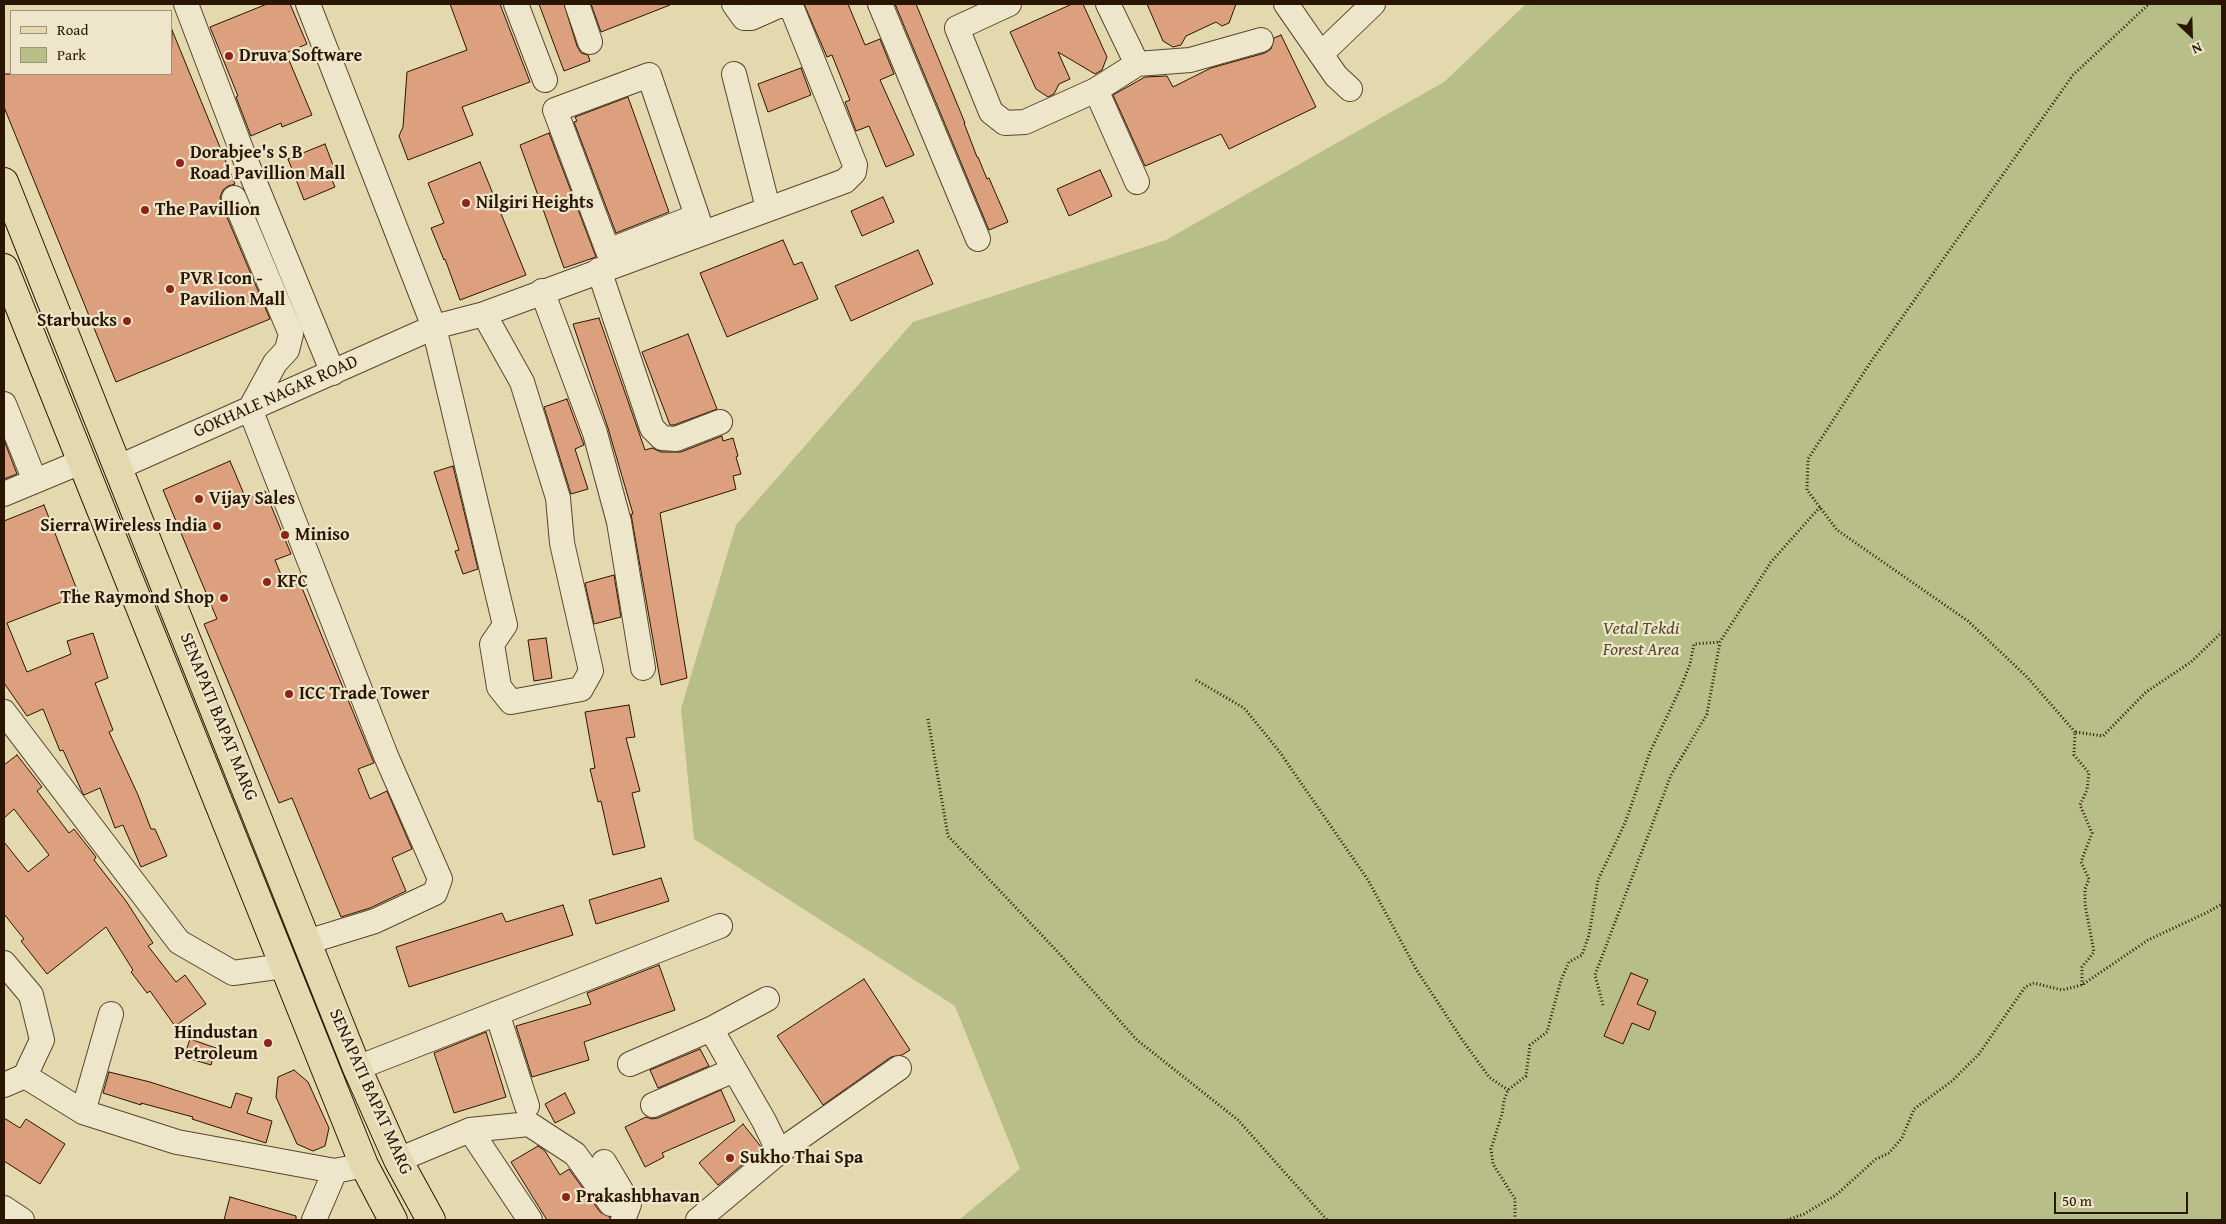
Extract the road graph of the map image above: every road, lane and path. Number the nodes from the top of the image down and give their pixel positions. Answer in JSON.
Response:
{"nodes":[{"id":1,"x":186,"y":4,"type":"edge"},
{"id":2,"x":308,"y":4,"type":"edge"},
{"id":3,"x":516,"y":4,"type":"edge"},
{"id":4,"x":577,"y":4,"type":"edge"},
{"id":5,"x":734,"y":4,"type":"edge"},
{"id":6,"x":880,"y":4,"type":"edge"},
{"id":7,"x":1009,"y":4,"type":"edge"},
{"id":8,"x":1108,"y":4,"type":"edge"},
{"id":9,"x":1286,"y":4,"type":"edge"},
{"id":10,"x":1373,"y":4,"type":"edge"},
{"id":11,"x":2149,"y":4,"type":"edge"},
{"id":12,"x":1262,"y":40,"type":"dead end"},
{"id":13,"x":590,"y":42,"type":"dead end"},
{"id":14,"x":1322,"y":53,"type":"junction"},
{"id":15,"x":1137,"y":64,"type":"junction"},
{"id":16,"x":734,"y":74,"type":"dead end"},
{"id":17,"x":545,"y":80,"type":"dead end"},
{"id":18,"x":1350,"y":89,"type":"dead end"},
{"id":19,"x":1096,"y":90,"type":"junction"},
{"id":20,"x":4,"y":182,"type":"edge"},
{"id":21,"x":1137,"y":182,"type":"dead end"},
{"id":22,"x":234,"y":198,"type":"dead end"},
{"id":23,"x":768,"y":208,"type":"junction"},
{"id":24,"x":699,"y":224,"type":"junction"},
{"id":25,"x":978,"y":239,"type":"dead end"},
{"id":26,"x":4,"y":268,"type":"edge"},
{"id":27,"x":598,"y":270,"type":"junction"},
{"id":28,"x":542,"y":291,"type":"junction"},
{"id":29,"x":484,"y":314,"type":"junction"},
{"id":30,"x":434,"y":328,"type":"junction"},
{"id":31,"x":333,"y":372,"type":"junction"},
{"id":32,"x":4,"y":404,"type":"edge"},
{"id":33,"x":250,"y":409,"type":"junction"},
{"id":34,"x":720,"y":422,"type":"dead end"},
{"id":35,"x":82,"y":462,"type":"junction"},
{"id":36,"x":118,"y":467,"type":"junction"},
{"id":37,"x":35,"y":481,"type":"junction"},
{"id":38,"x":4,"y":494,"type":"edge"},
{"id":39,"x":1820,"y":507,"type":"junction"},
{"id":40,"x":2222,"y":632,"type":"edge"},
{"id":41,"x":1720,"y":642,"type":"junction"},
{"id":42,"x":644,"y":668,"type":"dead end"},
{"id":43,"x":1196,"y":680,"type":"dead end"},
{"id":44,"x":4,"y":712,"type":"edge"},
{"id":45,"x":928,"y":719,"type":"dead end"},
{"id":46,"x":2075,"y":732,"type":"junction"},
{"id":47,"x":11,"y":737,"type":"edge"},
{"id":48,"x":2222,"y":904,"type":"edge"},
{"id":49,"x":720,"y":926,"type":"dead end"},
{"id":50,"x":307,"y":942,"type":"junction"},
{"id":51,"x":4,"y":963,"type":"edge"},
{"id":52,"x":284,"y":966,"type":"junction"},
{"id":53,"x":2082,"y":985,"type":"junction"},
{"id":54,"x":767,"y":999,"type":"dead end"},
{"id":55,"x":1603,"y":1004,"type":"dead end"},
{"id":56,"x":497,"y":1013,"type":"junction"},
{"id":57,"x":111,"y":1014,"type":"dead end"},
{"id":58,"x":711,"y":1030,"type":"junction"},
{"id":59,"x":630,"y":1064,"type":"dead end"},
{"id":60,"x":356,"y":1068,"type":"junction"},
{"id":61,"x":899,"y":1068,"type":"dead end"},
{"id":62,"x":734,"y":1070,"type":"junction"},
{"id":63,"x":14,"y":1081,"type":"edge"},
{"id":64,"x":1508,"y":1090,"type":"junction"},
{"id":65,"x":653,"y":1105,"type":"dead end"},
{"id":66,"x":527,"y":1106,"type":"dead end"},
{"id":67,"x":83,"y":1112,"type":"junction"},
{"id":68,"x":470,"y":1130,"type":"junction"},
{"id":69,"x":779,"y":1152,"type":"junction"},
{"id":70,"x":398,"y":1160,"type":"junction"},
{"id":71,"x":604,"y":1162,"type":"dead end"},
{"id":72,"x":364,"y":1165,"type":"junction"},
{"id":73,"x":335,"y":1171,"type":"junction"},
{"id":74,"x":4,"y":1208,"type":"edge"},
{"id":75,"x":617,"y":1212,"type":"edge"},
{"id":76,"x":22,"y":1220,"type":"edge"},
{"id":77,"x":314,"y":1220,"type":"edge"},
{"id":78,"x":393,"y":1220,"type":"edge"},
{"id":79,"x":431,"y":1220,"type":"edge"},
{"id":80,"x":530,"y":1220,"type":"edge"},
{"id":81,"x":698,"y":1220,"type":"edge"},
{"id":82,"x":1327,"y":1220,"type":"edge"},
{"id":83,"x":1515,"y":1220,"type":"edge"},
{"id":84,"x":1787,"y":1220,"type":"edge"}],
"edges":[{"from":1,"to":31,"type":"street"},
{"from":2,"to":30,"type":"street"},
{"from":3,"to":17,"type":"street"},
{"from":4,"to":13,"type":"street"},
{"from":5,"to":23,"type":"street"},
{"from":6,"to":25,"type":"street"},
{"from":7,"to":19,"type":"street"},
{"from":8,"to":15,"type":"street"},
{"from":9,"to":14,"type":"street"},
{"from":10,"to":14,"type":"street"},
{"from":11,"to":39,"type":"path"},
{"from":12,"to":15,"type":"street"},
{"from":14,"to":18,"type":"street"},
{"from":15,"to":19,"type":"street"},
{"from":16,"to":23,"type":"street"},
{"from":19,"to":21,"type":"street"},
{"from":20,"to":36,"type":"main road","name":"SENAPATI BAPAT MARG"},
{"from":22,"to":33,"type":"street"},
{"from":23,"to":24,"type":"street"},
{"from":24,"to":24,"type":"street"},
{"from":24,"to":27,"type":"street","name":"GOKHALE NAGAR ROAD"},
{"from":26,"to":35,"type":"main road","name":"SENAPATI BAPAT MARG"},
{"from":27,"to":28,"type":"street","name":"GOKHALE NAGAR ROAD"},
{"from":27,"to":34,"type":"street"},
{"from":28,"to":29,"type":"street","name":"GOKHALE NAGAR ROAD"},
{"from":28,"to":42,"type":"street"},
{"from":29,"to":30,"type":"street","name":"GOKHALE NAGAR ROAD"},
{"from":29,"to":30,"type":"street"},
{"from":30,"to":31,"type":"street","name":"GOKHALE NAGAR ROAD"},
{"from":31,"to":33,"type":"street","name":"GOKHALE NAGAR ROAD"},
{"from":32,"to":37,"type":"street"},
{"from":33,"to":36,"type":"street","name":"GOKHALE NAGAR ROAD"},
{"from":33,"to":50,"type":"street"},
{"from":35,"to":37,"type":"street"},
{"from":35,"to":52,"type":"main road","name":"SENAPATI BAPAT MARG"},
{"from":36,"to":50,"type":"main road","name":"SENAPATI BAPAT MARG"},
{"from":37,"to":38,"type":"street"},
{"from":39,"to":41,"type":"path"},
{"from":39,"to":46,"type":"path"},
{"from":40,"to":46,"type":"path"},
{"from":41,"to":55,"type":"path"},
{"from":41,"to":64,"type":"path"},
{"from":43,"to":64,"type":"path"},
{"from":44,"to":47,"type":"street"},
{"from":45,"to":82,"type":"path"},
{"from":46,"to":53,"type":"path"},
{"from":47,"to":52,"type":"street"},
{"from":48,"to":53,"type":"path"},
{"from":49,"to":56,"type":"street"},
{"from":50,"to":60,"type":"main road","name":"SENAPATI BAPAT MARG"},
{"from":51,"to":63,"type":"street"},
{"from":52,"to":72,"type":"main road","name":"SENAPATI BAPAT MARG"},
{"from":53,"to":84,"type":"path"},
{"from":54,"to":58,"type":"street"},
{"from":56,"to":60,"type":"street"},
{"from":56,"to":66,"type":"street"},
{"from":57,"to":67,"type":"street"},
{"from":58,"to":59,"type":"street"},
{"from":58,"to":62,"type":"street"},
{"from":60,"to":70,"type":"main road","name":"SENAPATI BAPAT MARG"},
{"from":61,"to":69,"type":"street"},
{"from":62,"to":65,"type":"street"},
{"from":62,"to":69,"type":"street"},
{"from":63,"to":67,"type":"street"},
{"from":64,"to":83,"type":"path"},
{"from":67,"to":73,"type":"street"},
{"from":68,"to":70,"type":"street"},
{"from":68,"to":75,"type":"street"},
{"from":68,"to":80,"type":"street"},
{"from":69,"to":81,"type":"street"},
{"from":70,"to":79,"type":"main road","name":"SENAPATI BAPAT MARG"},
{"from":71,"to":75,"type":"street"},
{"from":72,"to":73,"type":"street"},
{"from":72,"to":78,"type":"main road","name":"SENAPATI BAPAT MARG"},
{"from":73,"to":77,"type":"street"},
{"from":74,"to":76,"type":"street"}]}
